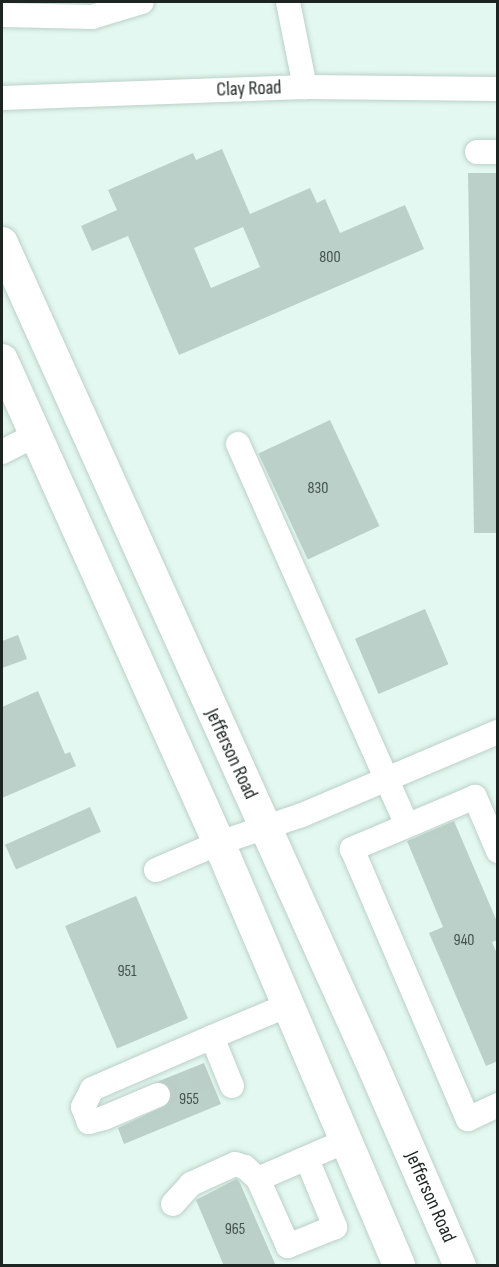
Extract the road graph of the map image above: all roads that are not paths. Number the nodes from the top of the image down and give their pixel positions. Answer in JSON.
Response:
{"nodes":[{"id":1,"x":142,"y":2,"type":"edge"},
{"id":2,"x":288,"y":2,"type":"edge"},
{"id":3,"x":2,"y":15,"type":"edge"},
{"id":4,"x":305,"y":87,"type":"junction"},
{"id":5,"x":498,"y":89,"type":"edge"},
{"id":6,"x":2,"y":98,"type":"edge"},
{"id":7,"x":2,"y":243,"type":"edge"},
{"id":8,"x":2,"y":360,"type":"edge"},
{"id":9,"x":35,"y":435,"type":"junction"},
{"id":10,"x":238,"y":444,"type":"dead end"},
{"id":11,"x":2,"y":452,"type":"edge"},
{"id":12,"x":498,"y":732,"type":"edge"},
{"id":13,"x":386,"y":781,"type":"junction"},
{"id":14,"x":407,"y":825,"type":"junction"},
{"id":15,"x":264,"y":827,"type":"junction"},
{"id":16,"x":219,"y":843,"type":"junction"},
{"id":17,"x":498,"y":851,"type":"edge"},
{"id":18,"x":156,"y":870,"type":"dead end"},
{"id":19,"x":288,"y":1005,"type":"junction"},
{"id":20,"x":212,"y":1037,"type":"junction"},
{"id":21,"x":222,"y":1076,"type":"dead end"},
{"id":22,"x":158,"y":1095,"type":"tunnel mouth"},
{"id":23,"x":498,"y":1105,"type":"edge"},
{"id":24,"x":346,"y":1141,"type":"junction"},
{"id":25,"x":307,"y":1159,"type":"junction"},
{"id":26,"x":258,"y":1179,"type":"junction"},
{"id":27,"x":173,"y":1204,"type":"dead end"},
{"id":28,"x":399,"y":1266,"type":"edge"},
{"id":29,"x":460,"y":1266,"type":"edge"}],
"edges":[{"from":1,"to":3,"type":"street"},
{"from":2,"to":4,"type":"street"},
{"from":4,"to":5,"type":"street","name":"Clay Road"},
{"from":4,"to":6,"type":"street","name":"Clay Road"},
{"from":7,"to":15,"type":"main road","name":"Jefferson Road"},
{"from":8,"to":9,"type":"main road"},
{"from":9,"to":11,"type":"street"},
{"from":9,"to":16,"type":"main road"},
{"from":10,"to":13,"type":"street"},
{"from":12,"to":13,"type":"street"},
{"from":13,"to":14,"type":"street"},
{"from":13,"to":15,"type":"street"},
{"from":14,"to":17,"type":"street"},
{"from":14,"to":23,"type":"street"},
{"from":15,"to":16,"type":"street"},
{"from":15,"to":29,"type":"main road","name":"Jefferson Road"},
{"from":16,"to":18,"type":"street"},
{"from":16,"to":19,"type":"main road"},
{"from":19,"to":20,"type":"street"},
{"from":19,"to":24,"type":"main road"},
{"from":20,"to":21,"type":"street"},
{"from":20,"to":22,"type":"street"},
{"from":24,"to":25,"type":"street"},
{"from":24,"to":28,"type":"main road"},
{"from":25,"to":26,"type":"street"},
{"from":25,"to":26,"type":"street"},
{"from":26,"to":27,"type":"street"}]}
